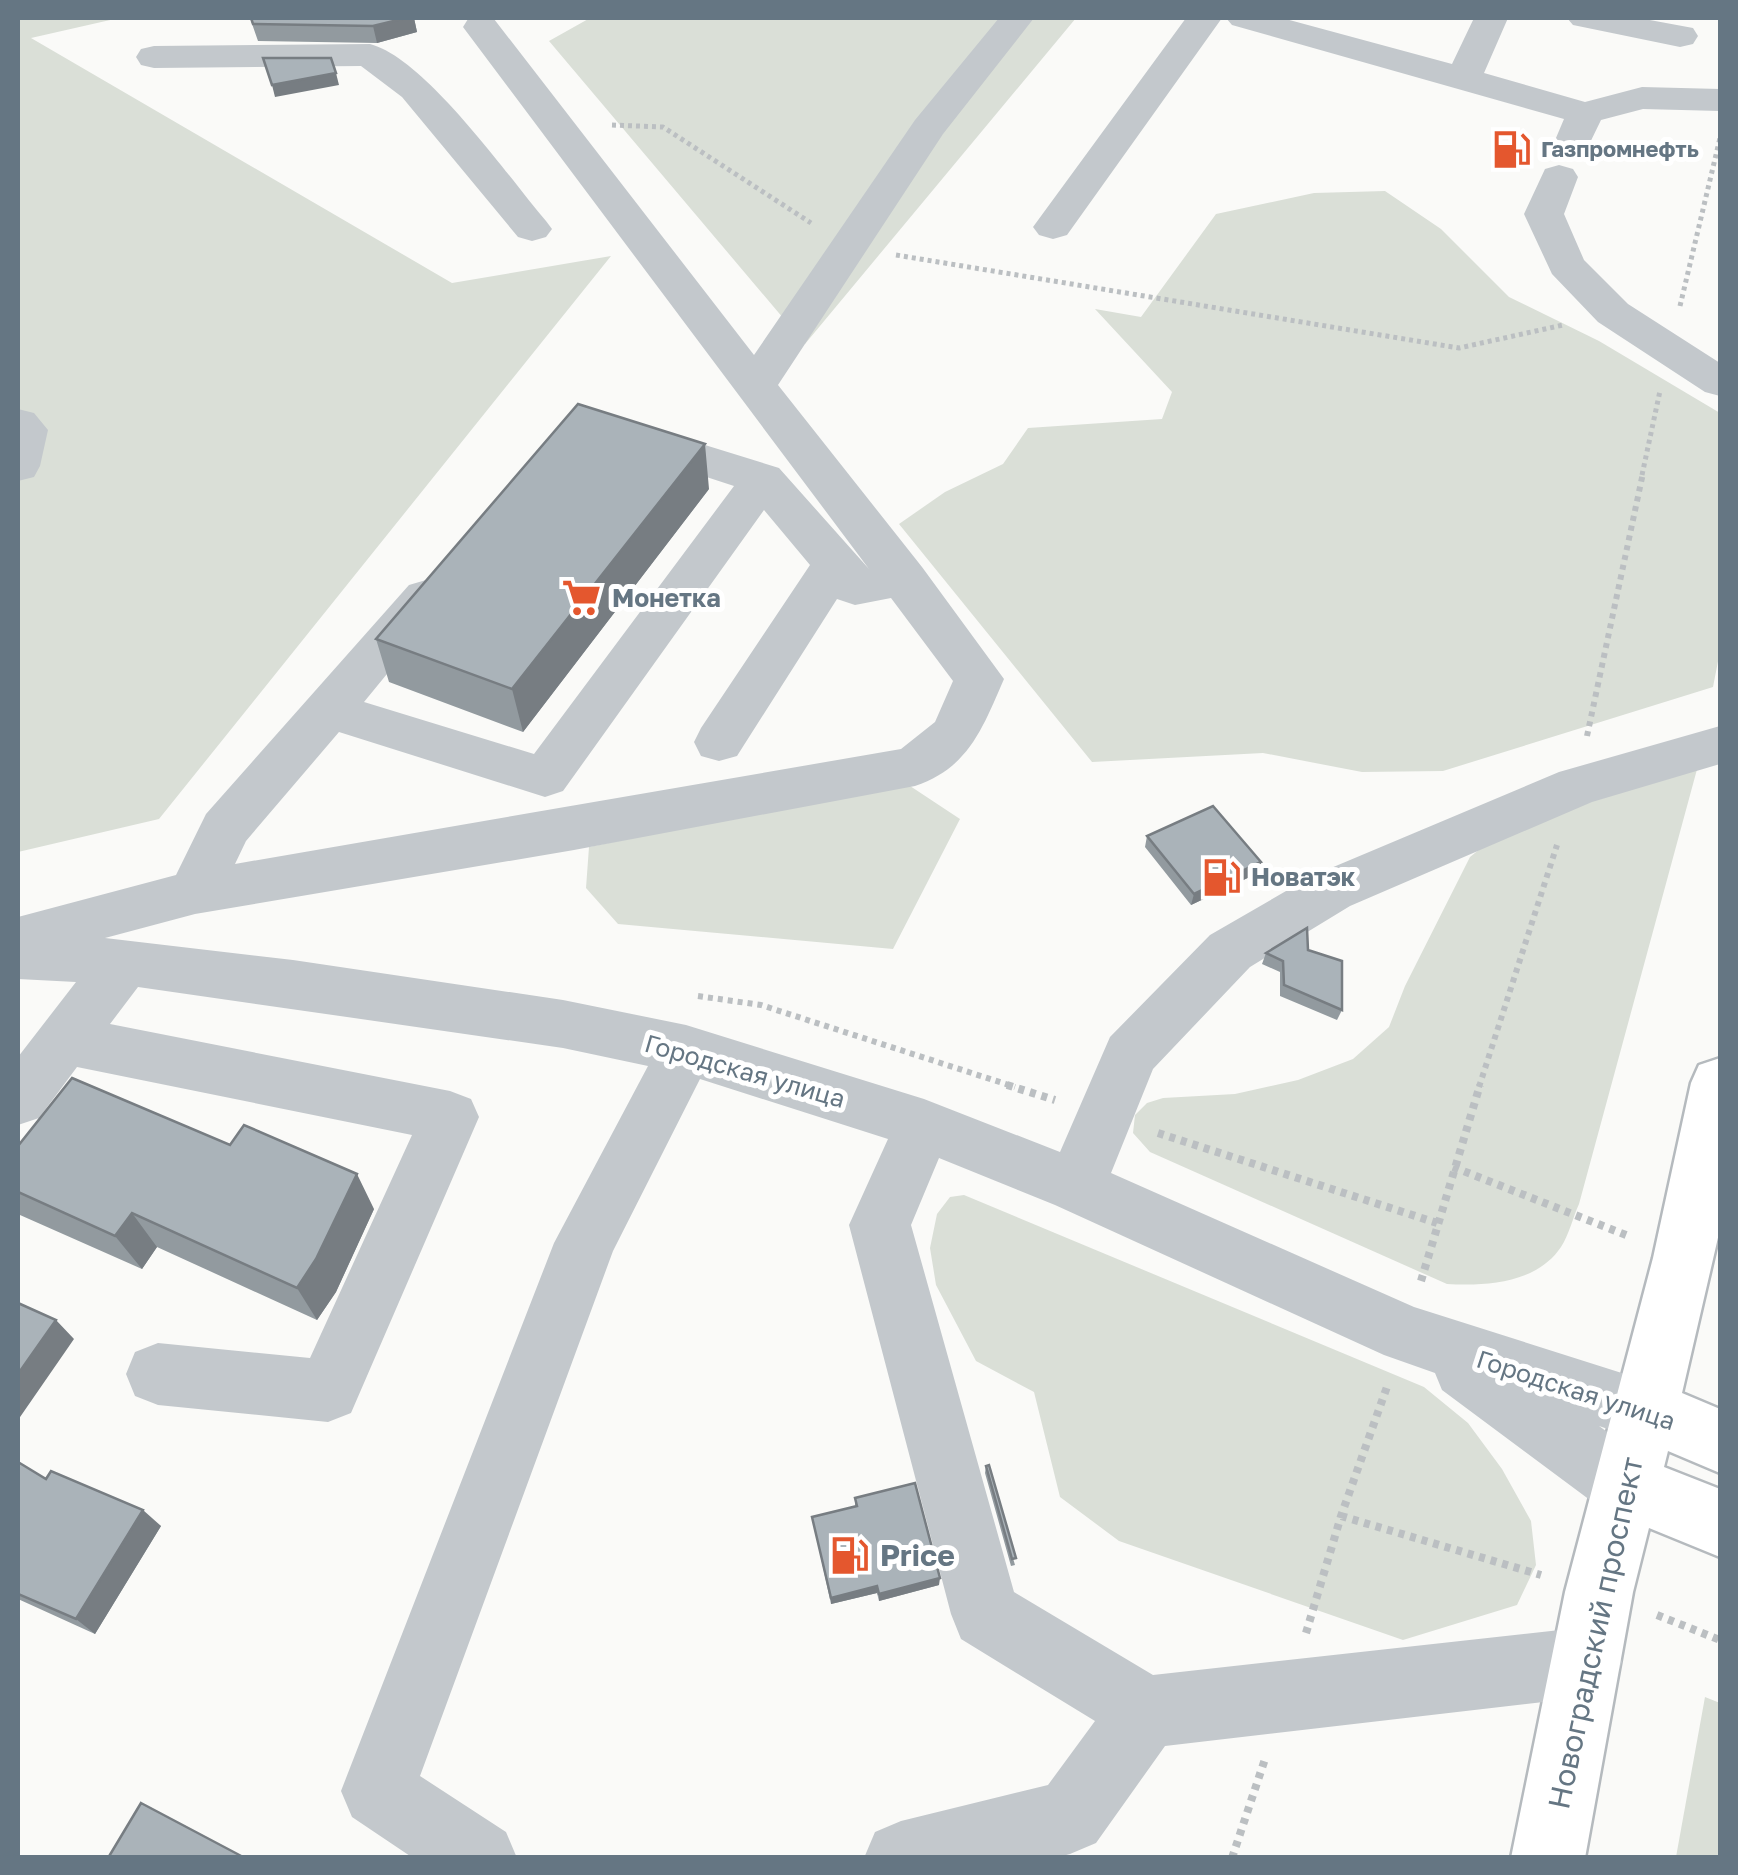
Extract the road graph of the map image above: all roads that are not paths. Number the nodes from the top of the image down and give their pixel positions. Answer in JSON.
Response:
{"nodes":[{"id":1,"x":1016,"y":18,"type":"edge"},
{"id":2,"x":1204,"y":18,"type":"edge"},
{"id":3,"x":1244,"y":18,"type":"edge"},
{"id":4,"x":1492,"y":18,"type":"edge"},
{"id":5,"x":1585,"y":18,"type":"edge"},
{"id":6,"x":481,"y":27,"type":"dead end"},
{"id":7,"x":1680,"y":36,"type":"dead end"},
{"id":8,"x":154,"y":57,"type":"dead end"},
{"id":9,"x":479,"y":74,"type":"junction"},
{"id":10,"x":1463,"y":79,"type":"junction"},
{"id":11,"x":415,"y":89,"type":"junction"},
{"id":12,"x":1720,"y":100,"type":"edge"},
{"id":13,"x":1585,"y":113,"type":"junction"},
{"id":14,"x":1053,"y":227,"type":"dead end"},
{"id":15,"x":532,"y":230,"type":"dead end"},
{"id":16,"x":1720,"y":382,"type":"edge"},
{"id":17,"x":755,"y":386,"type":"junction"},
{"id":18,"x":18,"y":423,"type":"edge"},
{"id":19,"x":595,"y":425,"type":"edge"},
{"id":20,"x":18,"y":466,"type":"edge"},
{"id":21,"x":763,"y":479,"type":"junction"},
{"id":22,"x":835,"y":564,"type":"junction"},
{"id":23,"x":454,"y":565,"type":"edge"},
{"id":24,"x":906,"y":579,"type":"junction"},
{"id":25,"x":330,"y":710,"type":"junction"},
{"id":26,"x":719,"y":742,"type":"dead end"},
{"id":27,"x":1720,"y":745,"type":"edge"},
{"id":28,"x":195,"y":892,"type":"junction"},
{"id":29,"x":18,"y":939,"type":"edge"},
{"id":30,"x":18,"y":956,"type":"edge"},
{"id":31,"x":125,"y":962,"type":"junction"},
{"id":32,"x":65,"y":1040,"type":"junction"},
{"id":33,"x":686,"y":1050,"type":"junction"},
{"id":34,"x":1720,"y":1083,"type":"edge"},
{"id":35,"x":18,"y":1100,"type":"edge"},
{"id":36,"x":924,"y":1125,"type":"junction"},
{"id":37,"x":1076,"y":1186,"type":"junction"},
{"id":38,"x":1418,"y":1338,"type":"junction"},
{"id":39,"x":158,"y":1374,"type":"dead end"},
{"id":40,"x":1646,"y":1410,"type":"junction"},
{"id":41,"x":1720,"y":1440,"type":"edge"},
{"id":42,"x":1626,"y":1486,"type":"junction"},
{"id":43,"x":1720,"y":1523,"type":"edge"},
{"id":44,"x":1587,"y":1662,"type":"junction"},
{"id":45,"x":1146,"y":1712,"type":"junction"},
{"id":46,"x":480,"y":1858,"type":"edge"},
{"id":47,"x":901,"y":1858,"type":"edge"},
{"id":48,"x":1548,"y":1858,"type":"edge"}],
"edges":[{"from":1,"to":17,"type":"street"},
{"from":2,"to":14,"type":"street"},
{"from":3,"to":10,"type":"street"},
{"from":4,"to":10,"type":"street"},
{"from":5,"to":7,"type":"street"},
{"from":6,"to":9,"type":"street"},
{"from":8,"to":11,"type":"street"},
{"from":9,"to":11,"type":"street"},
{"from":9,"to":17,"type":"street"},
{"from":10,"to":13,"type":"street"},
{"from":11,"to":15,"type":"street"},
{"from":12,"to":13,"type":"street"},
{"from":13,"to":16,"type":"street"},
{"from":17,"to":24,"type":"street"},
{"from":18,"to":20,"type":"street"},
{"from":19,"to":21,"type":"street"},
{"from":21,"to":22,"type":"street"},
{"from":21,"to":25,"type":"street"},
{"from":22,"to":24,"type":"street"},
{"from":22,"to":26,"type":"street"},
{"from":23,"to":25,"type":"street"},
{"from":24,"to":28,"type":"street"},
{"from":25,"to":28,"type":"street"},
{"from":27,"to":37,"type":"street"},
{"from":28,"to":29,"type":"street"},
{"from":30,"to":31,"type":"street","name":"Городская улица"},
{"from":31,"to":32,"type":"street"},
{"from":31,"to":33,"type":"street","name":"Городская улица"},
{"from":32,"to":35,"type":"street"},
{"from":32,"to":39,"type":"street"},
{"from":33,"to":36,"type":"street","name":"Городская улица"},
{"from":33,"to":46,"type":"street"},
{"from":34,"to":40,"type":"main road","name":"Новоградский проспект"},
{"from":36,"to":37,"type":"street","name":"Городская улица"},
{"from":36,"to":45,"type":"street"},
{"from":37,"to":38,"type":"street","name":"Городская улица"},
{"from":38,"to":40,"type":"street","name":"Городская улица"},
{"from":38,"to":42,"type":"street","name":"Городская улица"},
{"from":40,"to":41,"type":"main road","name":"Городская улица"},
{"from":40,"to":42,"type":"main road","name":"Новоградский проспект"},
{"from":42,"to":43,"type":"main road"},
{"from":42,"to":44,"type":"main road","name":"Новоградский проспект"},
{"from":44,"to":45,"type":"street"},
{"from":44,"to":48,"type":"main road","name":"Новоградский проспект"},
{"from":45,"to":47,"type":"street"}]}
